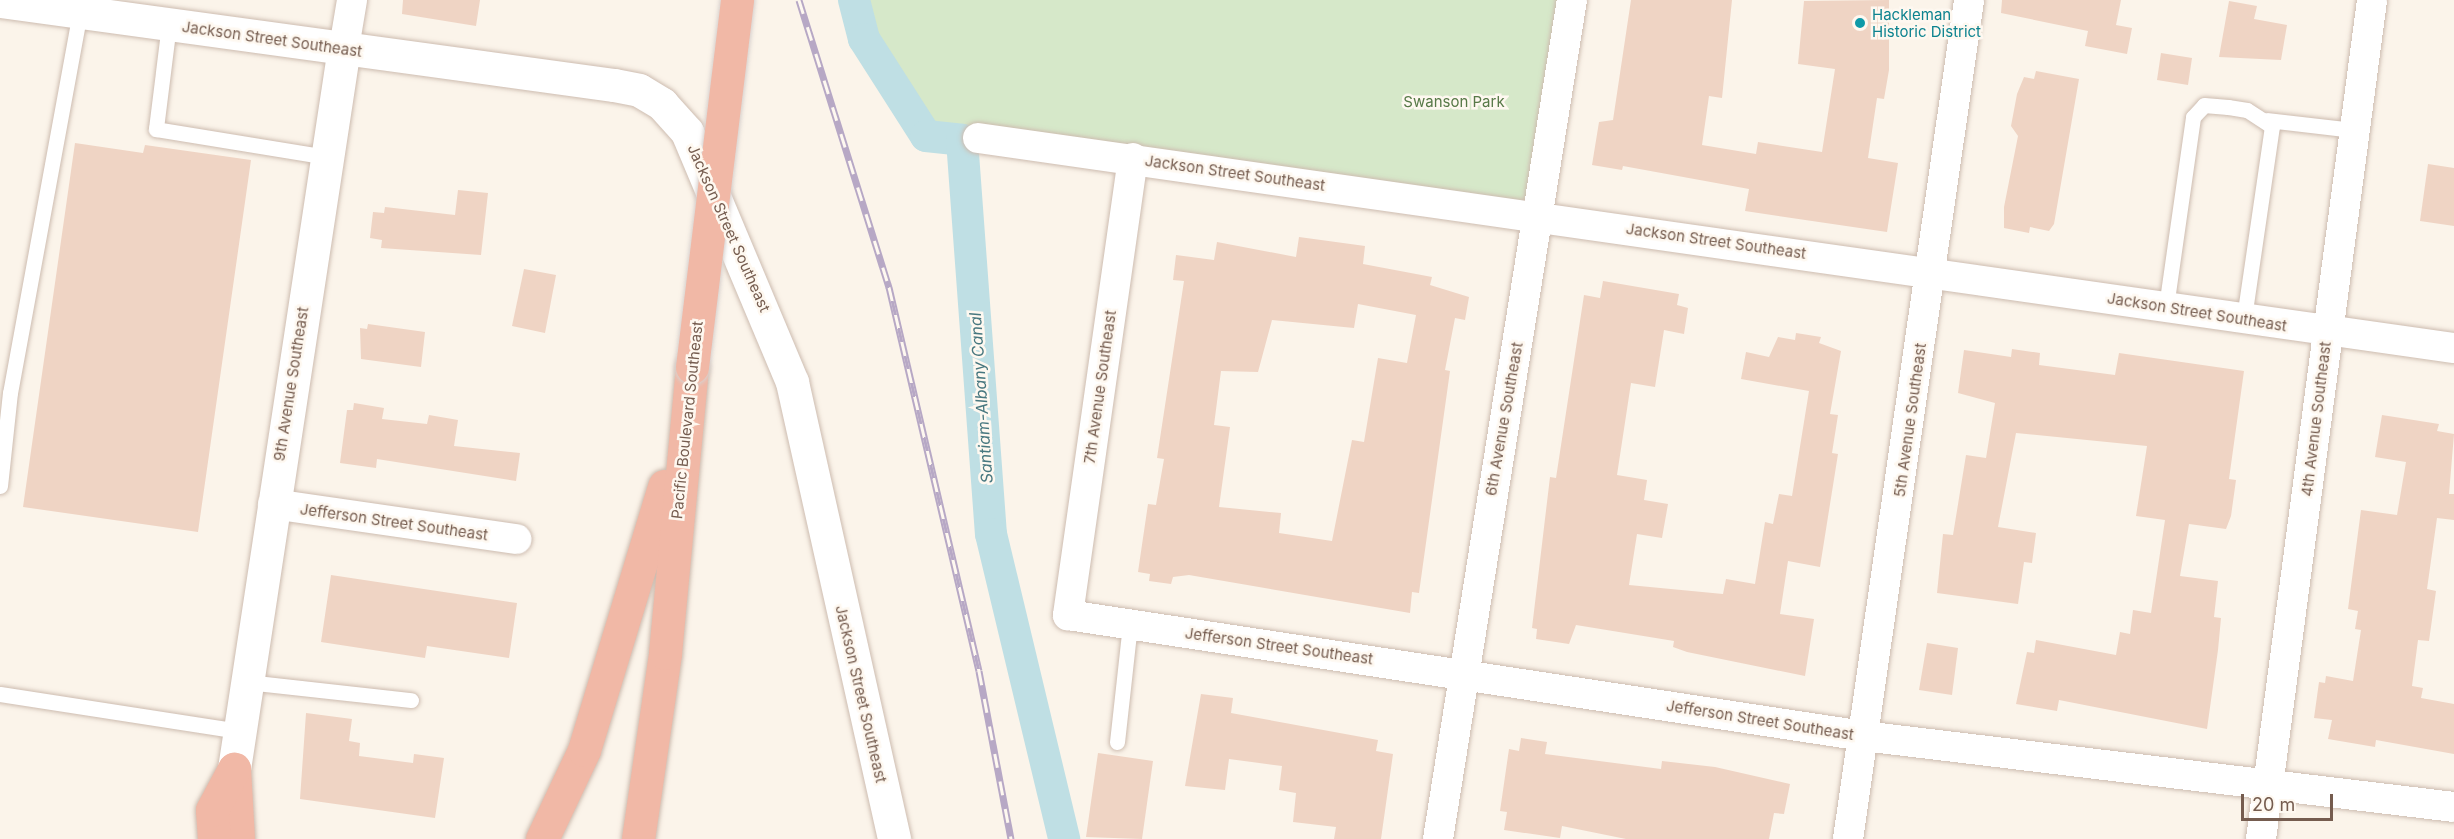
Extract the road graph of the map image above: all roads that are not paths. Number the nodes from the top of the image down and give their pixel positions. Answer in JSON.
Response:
{"nodes":[{"id":1,"x":352,"y":0,"type":"edge"},
{"id":2,"x":737,"y":0,"type":"edge"},
{"id":3,"x":1572,"y":0,"type":"edge"},
{"id":4,"x":1969,"y":0,"type":"edge"},
{"id":5,"x":2373,"y":0,"type":"edge"},
{"id":6,"x":0,"y":1,"type":"edge"},
{"id":7,"x":80,"y":12,"type":"junction"},
{"id":8,"x":169,"y":24,"type":"junction"},
{"id":9,"x":344,"y":48,"type":"junction"},
{"id":10,"x":2267,"y":120,"type":"junction"},
{"id":11,"x":2354,"y":130,"type":"junction"},
{"id":12,"x":978,"y":138,"type":"dead end"},
{"id":13,"x":327,"y":157,"type":"junction"},
{"id":14,"x":1133,"y":159,"type":"junction"},
{"id":15,"x":1539,"y":215,"type":"junction"},
{"id":16,"x":1932,"y":272,"type":"junction"},
{"id":17,"x":2166,"y":308,"type":"junction"},
{"id":18,"x":2244,"y":319,"type":"junction"},
{"id":19,"x":2327,"y":331,"type":"junction"},
{"id":20,"x":2454,"y":348,"type":"edge"},
{"id":21,"x":684,"y":418,"type":"junction"},
{"id":22,"x":0,"y":486,"type":"edge"},
{"id":23,"x":273,"y":504,"type":"junction"},
{"id":24,"x":516,"y":539,"type":"dead end"},
{"id":25,"x":1068,"y":615,"type":"joint"},
{"id":26,"x":1130,"y":625,"type":"junction"},
{"id":27,"x":1461,"y":672,"type":"junction"},
{"id":28,"x":247,"y":682,"type":"junction"},
{"id":29,"x":0,"y":694,"type":"edge"},
{"id":30,"x":411,"y":700,"type":"dead end"},
{"id":31,"x":239,"y":731,"type":"junction"},
{"id":32,"x":1863,"y":736,"type":"junction"},
{"id":33,"x":1117,"y":742,"type":"dead end"},
{"id":34,"x":234,"y":770,"type":"junction"},
{"id":35,"x":2269,"y":784,"type":"junction"},
{"id":36,"x":2454,"y":807,"type":"edge"},
{"id":37,"x":542,"y":835,"type":"edge"},
{"id":38,"x":214,"y":839,"type":"edge"},
{"id":39,"x":238,"y":839,"type":"edge"},
{"id":40,"x":638,"y":839,"type":"edge"},
{"id":41,"x":894,"y":839,"type":"edge"},
{"id":42,"x":1438,"y":839,"type":"edge"},
{"id":43,"x":1848,"y":839,"type":"edge"},
{"id":44,"x":2261,"y":839,"type":"edge"}],
"edges":[{"from":1,"to":9,"type":"street","name":"9th Avenue Southeast"},
{"from":2,"to":21,"type":"highway","name":"Pacific Boulevard Southeast","bridge":true},
{"from":3,"to":15,"type":"street","name":"6th Avenue Southeast"},
{"from":4,"to":16,"type":"street","name":"5th Avenue Southeast"},
{"from":5,"to":11,"type":"street","name":"4th Avenue Southeast"},
{"from":6,"to":7,"type":"street","name":"Jackson Street Southeast"},
{"from":7,"to":8,"type":"street","name":"Jackson Street Southeast"},
{"from":7,"to":22,"type":"lane"},
{"from":8,"to":9,"type":"street","name":"Jackson Street Southeast"},
{"from":8,"to":13,"type":"lane"},
{"from":9,"to":13,"type":"street","name":"9th Avenue Southeast"},
{"from":9,"to":41,"type":"street","name":"Jackson Street Southeast"},
{"from":10,"to":11,"type":"lane"},
{"from":10,"to":17,"type":"lane"},
{"from":10,"to":18,"type":"lane"},
{"from":11,"to":19,"type":"street","name":"4th Avenue Southeast"},
{"from":12,"to":14,"type":"street","name":"Jackson Street Southeast"},
{"from":13,"to":23,"type":"street","name":"9th Avenue Southeast"},
{"from":14,"to":15,"type":"street","name":"Jackson Street Southeast"},
{"from":14,"to":25,"type":"street","name":"7th Avenue Southeast"},
{"from":15,"to":16,"type":"street","name":"Jackson Street Southeast"},
{"from":15,"to":27,"type":"street","name":"6th Avenue Southeast"},
{"from":16,"to":17,"type":"street","name":"Jackson Street Southeast"},
{"from":16,"to":32,"type":"street","name":"5th Avenue Southeast"},
{"from":17,"to":18,"type":"street","name":"Jackson Street Southeast"},
{"from":18,"to":19,"type":"street","name":"Jackson Street Southeast"},
{"from":19,"to":20,"type":"street","name":"Jackson Street Southeast"},
{"from":19,"to":35,"type":"street","name":"4th Avenue Southeast"},
{"from":21,"to":37,"type":"highway"},
{"from":21,"to":40,"type":"highway","name":"Pacific Boulevard Southeast"},
{"from":23,"to":24,"type":"street","name":"Jefferson Street Southeast"},
{"from":23,"to":28,"type":"street","name":"9th Avenue Southeast"},
{"from":25,"to":26,"type":"street","name":"Jefferson Street Southeast"},
{"from":26,"to":27,"type":"street","name":"Jefferson Street Southeast"},
{"from":26,"to":33,"type":"lane"},
{"from":27,"to":32,"type":"street","name":"Jefferson Street Southeast"},
{"from":27,"to":42,"type":"street","name":"6th Avenue Southeast"},
{"from":28,"to":30,"type":"lane"},
{"from":28,"to":31,"type":"street","name":"9th Avenue Southeast"},
{"from":29,"to":31,"type":"lane"},
{"from":31,"to":34,"type":"street","name":"9th Avenue Southeast"},
{"from":32,"to":35,"type":"street","name":"Jefferson Street Southeast"},
{"from":32,"to":43,"type":"street","name":"5th Avenue Southeast"},
{"from":34,"to":38,"type":"highway"},
{"from":34,"to":39,"type":"highway"},
{"from":35,"to":36,"type":"street","name":"Jefferson Street Southeast"},
{"from":35,"to":44,"type":"street","name":"4th Avenue Southeast"}]}
